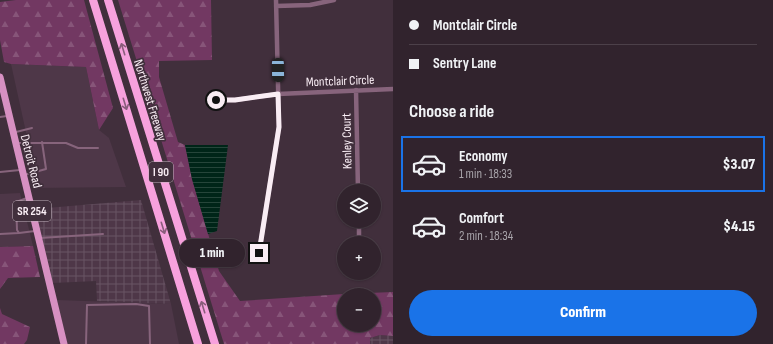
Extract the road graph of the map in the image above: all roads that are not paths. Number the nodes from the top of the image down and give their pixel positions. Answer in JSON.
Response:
{"nodes":[{"id":1,"x":93,"y":0,"type":"edge"},
{"id":2,"x":108,"y":0,"type":"edge"},
{"id":3,"x":276,"y":0,"type":"edge"},
{"id":4,"x":334,"y":0,"type":"edge"},
{"id":5,"x":276,"y":6,"type":"junction"},
{"id":6,"x":0,"y":77,"type":"edge"},
{"id":7,"x":393,"y":89,"type":"edge"},
{"id":8,"x":356,"y":90,"type":"junction"},
{"id":9,"x":278,"y":94,"type":"junction"},
{"id":10,"x":216,"y":100,"type":"dead end"},
{"id":11,"x":9,"y":115,"type":"junction"},
{"id":12,"x":0,"y":117,"type":"edge"},
{"id":13,"x":32,"y":128,"type":"dead end"},
{"id":14,"x":13,"y":133,"type":"junction"},
{"id":15,"x":42,"y":142,"type":"junction"},
{"id":16,"x":15,"y":143,"type":"junction"},
{"id":17,"x":98,"y":148,"type":"dead end"},
{"id":18,"x":0,"y":172,"type":"edge"},
{"id":19,"x":22,"y":172,"type":"junction"},
{"id":20,"x":358,"y":184,"type":"edge"},
{"id":21,"x":28,"y":197,"type":"junction"},
{"id":22,"x":19,"y":233,"type":"junction"},
{"id":23,"x":0,"y":234,"type":"edge"},
{"id":24,"x":103,"y":234,"type":"dead end"},
{"id":25,"x":38,"y":235,"type":"junction"},
{"id":26,"x":259,"y":253,"type":"dead end"},
{"id":27,"x":64,"y":344,"type":"edge"},
{"id":28,"x":86,"y":344,"type":"edge"},
{"id":29,"x":150,"y":344,"type":"edge"},
{"id":30,"x":198,"y":344,"type":"edge"},
{"id":31,"x":215,"y":344,"type":"edge"}],
"edges":[{"from":1,"to":30,"type":"highway","name":"Northwest Freeway","number":"I 90","one_way":true},
{"from":31,"to":2,"type":"highway","name":"Northwest Freeway","number":"I 90","one_way":true},
{"from":3,"to":5,"type":"street"},
{"from":4,"to":5,"type":"street"},
{"from":5,"to":9,"type":"street"},
{"from":6,"to":11,"type":"main road","name":"Detroit Road","number":"SR 254"},
{"from":7,"to":8,"type":"street","name":"Montclair Circle"},
{"from":8,"to":9,"type":"street","name":"Montclair Circle"},
{"from":8,"to":20,"type":"street","name":"Kenley Court"},
{"from":9,"to":10,"type":"street","name":"Montclair Circle"},
{"from":9,"to":26,"type":"street"},
{"from":11,"to":12,"type":"lane"},
{"from":11,"to":14,"type":"main road","name":"Detroit Road","number":"SR 254"},
{"from":13,"to":14,"type":"lane"},
{"from":14,"to":16,"type":"main road","name":"Detroit Road","number":"SR 254"},
{"from":15,"to":16,"type":"lane"},
{"from":15,"to":17,"type":"lane"},
{"from":15,"to":19,"type":"lane"},
{"from":16,"to":19,"type":"main road","name":"Detroit Road","number":"SR 254"},
{"from":18,"to":19,"type":"lane"},
{"from":19,"to":21,"type":"main road","name":"Detroit Road","number":"SR 254"},
{"from":21,"to":22,"type":"lane"},
{"from":21,"to":25,"type":"main road","name":"Detroit Road","number":"SR 254"},
{"from":22,"to":23,"type":"lane"},
{"from":22,"to":25,"type":"lane"},
{"from":24,"to":25,"type":"lane"},
{"from":25,"to":27,"type":"main road","name":"Detroit Road","number":"SR 254"},
{"from":28,"to":29,"type":"lane"}]}
